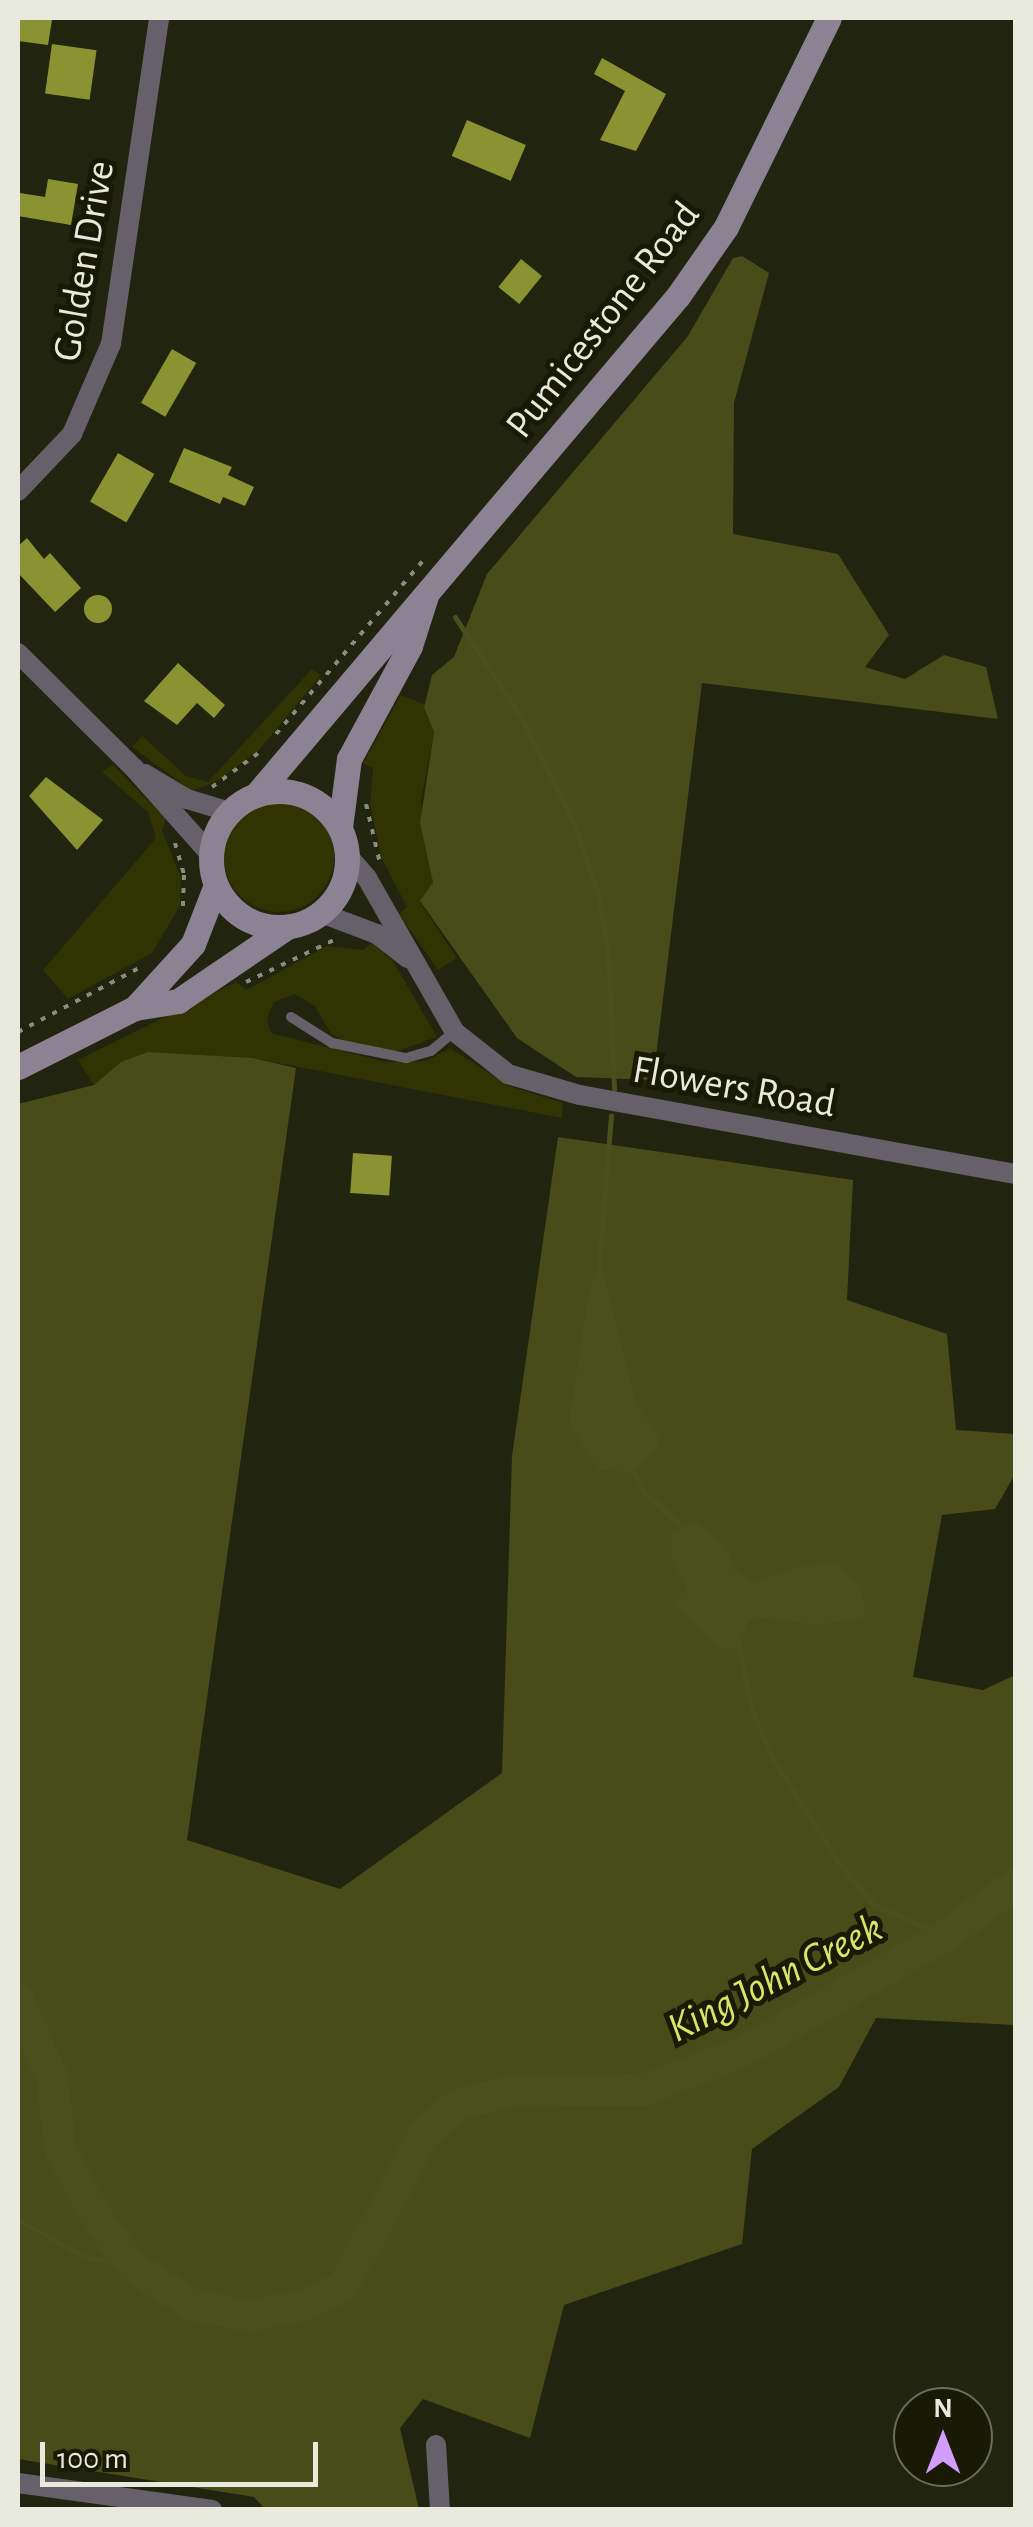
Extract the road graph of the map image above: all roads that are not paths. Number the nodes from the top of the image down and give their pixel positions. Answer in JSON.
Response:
{"nodes":[{"id":1,"x":159,"y":18,"type":"edge"},
{"id":2,"x":828,"y":18,"type":"edge"},
{"id":3,"x":18,"y":491,"type":"edge"},
{"id":4,"x":428,"y":591,"type":"junction"},
{"id":5,"x":18,"y":653,"type":"edge"},
{"id":6,"x":134,"y":768,"type":"junction"},
{"id":7,"x":256,"y":794,"type":"junction"},
{"id":8,"x":230,"y":812,"type":"junction"},
{"id":9,"x":340,"y":827,"type":"junction"},
{"id":10,"x":211,"y":856,"type":"junction"},
{"id":11,"x":348,"y":856,"type":"junction"},
{"id":12,"x":216,"y":885,"type":"junction"},
{"id":13,"x":321,"y":914,"type":"junction"},
{"id":14,"x":287,"y":927,"type":"junction"},
{"id":15,"x":408,"y":958,"type":"junction"},
{"id":16,"x":135,"y":1008,"type":"junction"},
{"id":17,"x":291,"y":1016,"type":"dead end"},
{"id":18,"x":455,"y":1032,"type":"junction"},
{"id":19,"x":18,"y":1066,"type":"edge"},
{"id":20,"x":1016,"y":1174,"type":"edge"},
{"id":21,"x":436,"y":2445,"type":"dead end"},
{"id":22,"x":18,"y":2483,"type":"edge"},
{"id":23,"x":212,"y":2510,"type":"edge"},
{"id":24,"x":440,"y":2510,"type":"edge"}],
"edges":[{"from":1,"to":3,"type":"street","name":"Golden Drive"},
{"from":2,"to":4,"type":"main road","name":"Pumicestone Road"},
{"from":4,"to":7,"type":"main road","name":"Pumicestone Road"},
{"from":4,"to":9,"type":"main road","name":"Pumicestone Road"},
{"from":5,"to":6,"type":"street"},
{"from":6,"to":8,"type":"street"},
{"from":6,"to":10,"type":"street"},
{"from":7,"to":8,"type":"main road"},
{"from":7,"to":9,"type":"main road"},
{"from":8,"to":10,"type":"main road"},
{"from":9,"to":11,"type":"main road"},
{"from":10,"to":12,"type":"main road"},
{"from":11,"to":13,"type":"main road"},
{"from":11,"to":15,"type":"street","name":"Flowers Road"},
{"from":12,"to":14,"type":"main road"},
{"from":12,"to":16,"type":"main road"},
{"from":13,"to":14,"type":"main road"},
{"from":13,"to":15,"type":"street","name":"Flowers Road"},
{"from":14,"to":16,"type":"main road"},
{"from":15,"to":18,"type":"street","name":"Flowers Road"},
{"from":16,"to":19,"type":"main road"},
{"from":17,"to":18,"type":"lane"},
{"from":18,"to":20,"type":"street","name":"Flowers Road"},
{"from":21,"to":24,"type":"street"},
{"from":22,"to":23,"type":"street"}]}
